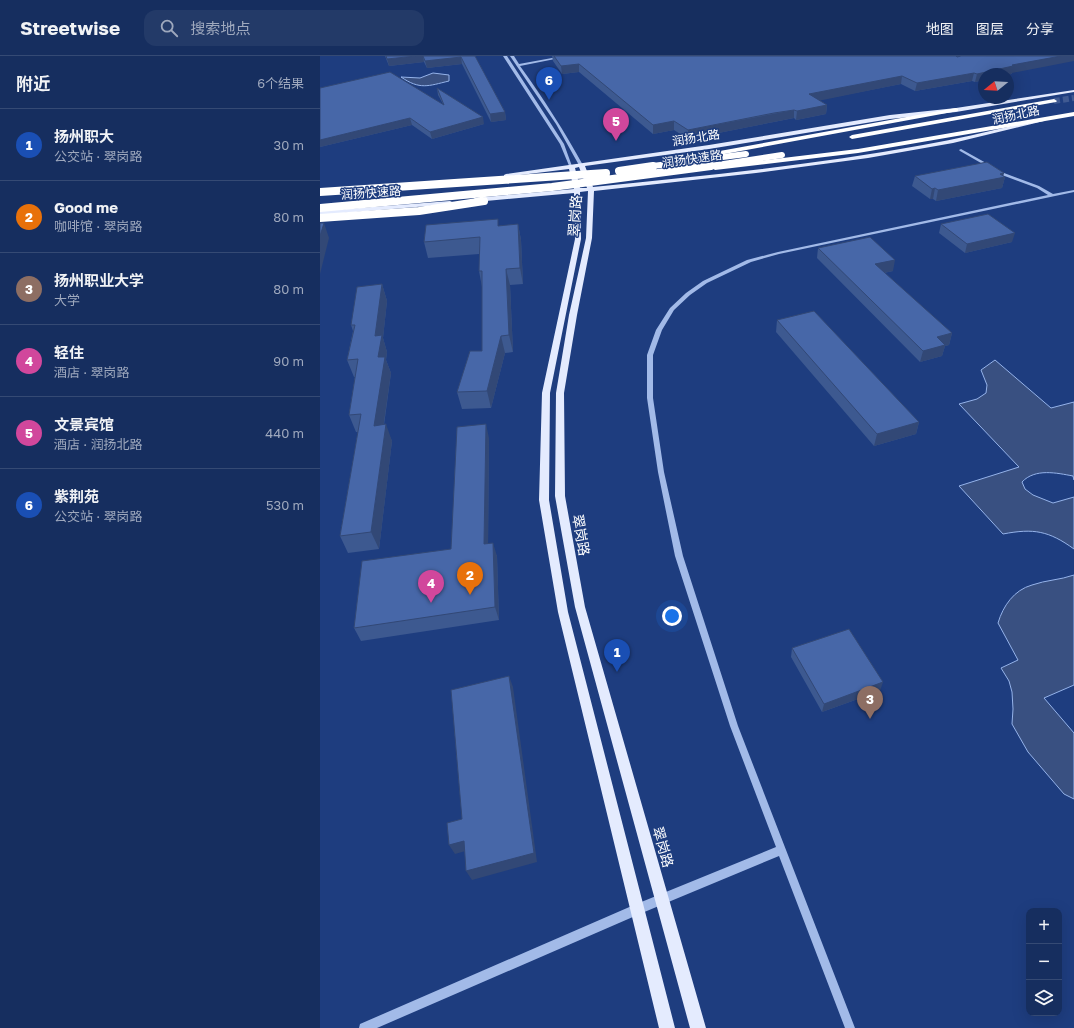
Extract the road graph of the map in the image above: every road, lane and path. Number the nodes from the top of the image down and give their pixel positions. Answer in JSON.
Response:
{"nodes":[{"id":1,"x":505,"y":56,"type":"edge"},
{"id":2,"x":512,"y":56,"type":"edge"},
{"id":3,"x":568,"y":56,"type":"edge"},
{"id":4,"x":518,"y":65,"type":"junction"},
{"id":5,"x":1074,"y":91,"type":"edge"},
{"id":6,"x":1054,"y":101,"type":"tunnel mouth"},
{"id":7,"x":956,"y":110,"type":"junction"},
{"id":8,"x":1074,"y":114,"type":"edge"},
{"id":9,"x":944,"y":129,"type":"dead end"},
{"id":10,"x":906,"y":135,"type":"dead end"},
{"id":11,"x":875,"y":140,"type":"dead end"},
{"id":12,"x":807,"y":144,"type":"dead end"},
{"id":13,"x":852,"y":144,"type":"dead end"},
{"id":14,"x":961,"y":150,"type":"dead end"},
{"id":15,"x":784,"y":158,"type":"junction"},
{"id":16,"x":577,"y":167,"type":"junction"},
{"id":17,"x":612,"y":172,"type":"junction"},
{"id":18,"x":652,"y":176,"type":"junction"},
{"id":19,"x":592,"y":189,"type":"junction"},
{"id":20,"x":577,"y":190,"type":"junction"},
{"id":21,"x":1074,"y":191,"type":"edge"},
{"id":22,"x":320,"y":192,"type":"edge"},
{"id":23,"x":1051,"y":195,"type":"junction"},
{"id":24,"x":320,"y":196,"type":"edge"},
{"id":25,"x":320,"y":201,"type":"edge"},
{"id":26,"x":320,"y":208,"type":"edge"},
{"id":27,"x":320,"y":213,"type":"edge"},
{"id":28,"x":320,"y":218,"type":"edge"},
{"id":29,"x":781,"y":850,"type":"junction"},
{"id":30,"x":663,"y":899,"type":"junction"},
{"id":31,"x":638,"y":909,"type":"junction"},
{"id":32,"x":364,"y":1028,"type":"edge"},
{"id":33,"x":667,"y":1028,"type":"edge"},
{"id":34,"x":698,"y":1028,"type":"edge"},
{"id":35,"x":850,"y":1028,"type":"edge"}],
"edges":[{"from":1,"to":16,"type":"street","name":"翠岗路"},
{"from":2,"to":4,"type":"street","name":"翠岗路"},
{"from":3,"to":4,"type":"street"},
{"from":4,"to":16,"type":"street","name":"翠岗路"},
{"from":5,"to":7,"type":"main road","name":"润扬北路"},
{"from":6,"to":15,"type":"highway","name":"润扬快速路"},
{"from":7,"to":16,"type":"main road","name":"润扬北路"},
{"from":7,"to":17,"type":"highway","bridge":true},
{"from":8,"to":15,"type":"highway"},
{"from":8,"to":19,"type":"main road","name":"润扬北路"},
{"from":9,"to":10,"type":"highway"},
{"from":11,"to":13,"type":"highway"},
{"from":12,"to":17,"type":"highway","name":"润扬快速路","bridge":true},
{"from":14,"to":23,"type":"street"},
{"from":15,"to":18,"type":"highway","name":"润扬快速路","bridge":true},
{"from":16,"to":19,"type":"main road","name":"翠岗路"},
{"from":16,"to":20,"type":"main road","name":"翠岗路"},
{"from":16,"to":24,"type":"main road","name":"润扬北路"},
{"from":17,"to":22,"type":"highway","bridge":true},
{"from":17,"to":25,"type":"highway","name":"润扬快速路","bridge":true},
{"from":18,"to":26,"type":"highway","name":"润扬快速路","bridge":true},
{"from":18,"to":28,"type":"highway","bridge":true},
{"from":19,"to":20,"type":"main road","name":"润扬北路"},
{"from":19,"to":30,"type":"main road","name":"翠岗路"},
{"from":20,"to":27,"type":"main road","name":"润扬北路"},
{"from":20,"to":31,"type":"main road","name":"翠岗路"},
{"from":21,"to":23,"type":"street"},
{"from":23,"to":29,"type":"street"},
{"from":29,"to":30,"type":"street"},
{"from":29,"to":35,"type":"street"},
{"from":30,"to":31,"type":"street"},
{"from":30,"to":34,"type":"main road","name":"翠岗路"},
{"from":31,"to":32,"type":"street"},
{"from":31,"to":33,"type":"main road","name":"翠岗路"}]}
